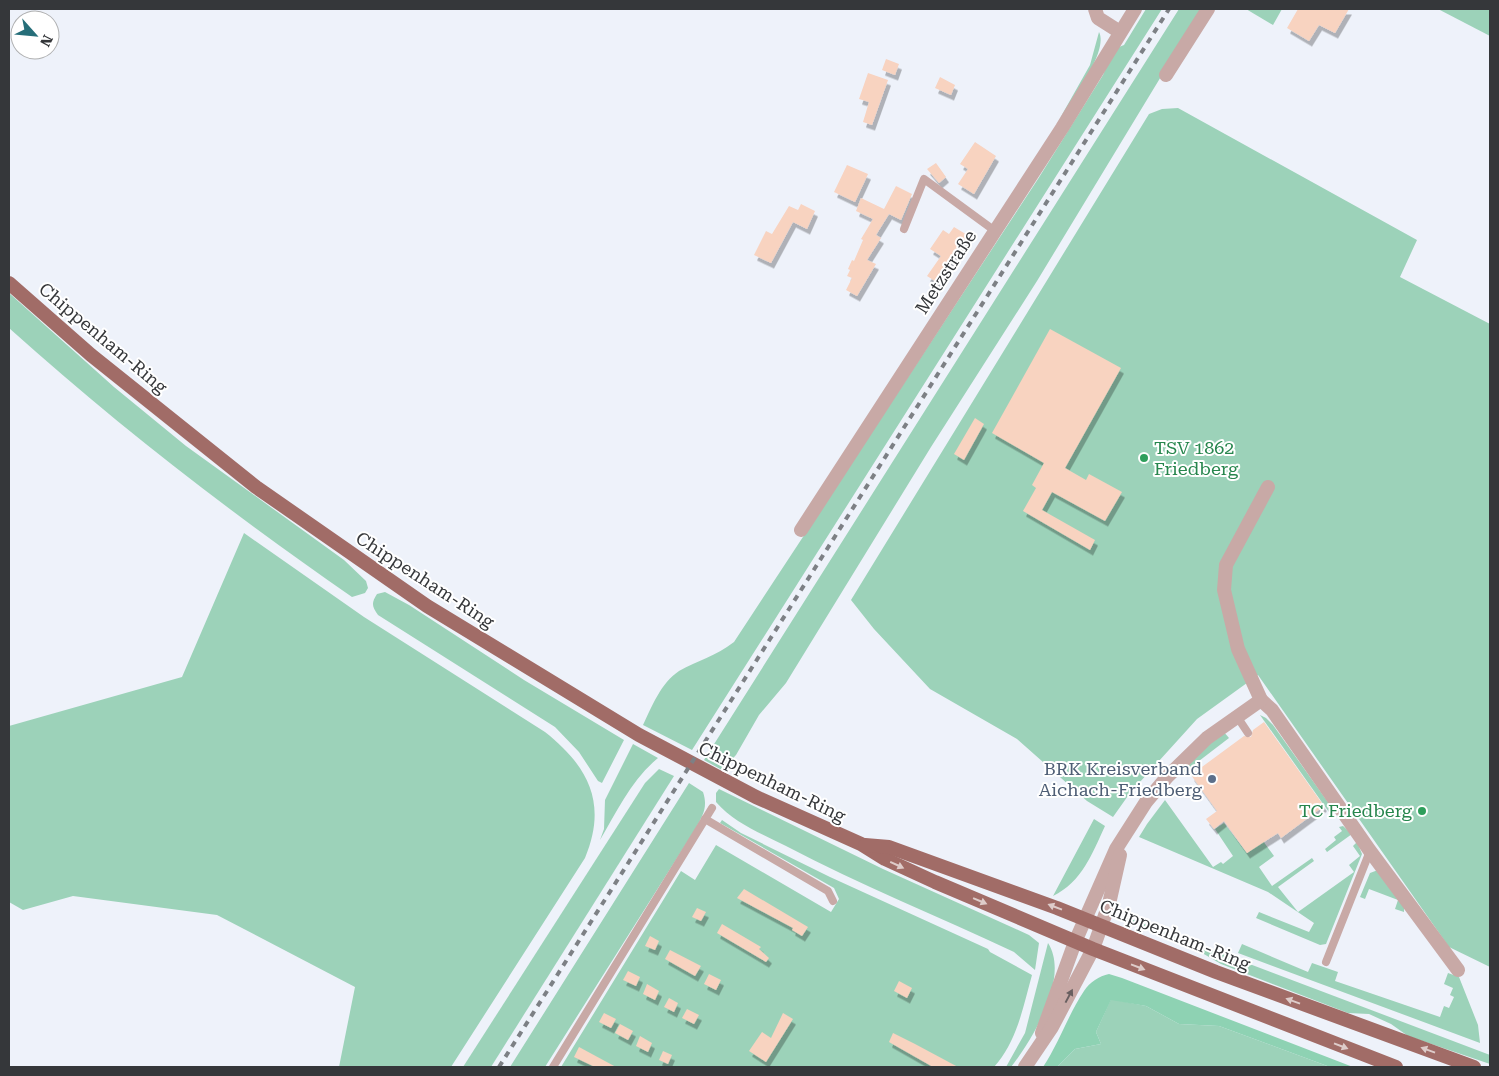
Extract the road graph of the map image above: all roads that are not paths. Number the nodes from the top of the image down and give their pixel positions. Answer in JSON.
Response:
{"nodes":[{"id":1,"x":1095,"y":9,"type":"edge"},
{"id":2,"x":1135,"y":9,"type":"edge"},
{"id":3,"x":1208,"y":9,"type":"edge"},
{"id":4,"x":1120,"y":32,"type":"junction"},
{"id":5,"x":1166,"y":75,"type":"dead end"},
{"id":6,"x":904,"y":229,"type":"dead end"},
{"id":7,"x":995,"y":231,"type":"junction"},
{"id":8,"x":9,"y":283,"type":"edge"},
{"id":9,"x":1268,"y":487,"type":"dead end"},
{"id":10,"x":801,"y":530,"type":"dead end"},
{"id":11,"x":1261,"y":700,"type":"junction"},
{"id":12,"x":1236,"y":715,"type":"junction"},
{"id":13,"x":1248,"y":733,"type":"dead end"},
{"id":14,"x":712,"y":808,"type":"dead end"},
{"id":15,"x":705,"y":819,"type":"junction"},
{"id":16,"x":1127,"y":833,"type":"junction"},
{"id":17,"x":862,"y":844,"type":"junction"},
{"id":18,"x":1370,"y":851,"type":"junction"},
{"id":19,"x":833,"y":901,"type":"dead end"},
{"id":20,"x":1085,"y":919,"type":"junction"},
{"id":21,"x":1102,"y":926,"type":"junction"},
{"id":22,"x":1075,"y":942,"type":"junction"},
{"id":23,"x":1093,"y":949,"type":"junction"},
{"id":24,"x":1326,"y":962,"type":"dead end"},
{"id":25,"x":1458,"y":970,"type":"dead end"},
{"id":26,"x":1035,"y":1053,"type":"junction"},
{"id":27,"x":553,"y":1067,"type":"edge"},
{"id":28,"x":1025,"y":1067,"type":"edge"},
{"id":29,"x":1396,"y":1067,"type":"edge"},
{"id":30,"x":1474,"y":1067,"type":"edge"}],
"edges":[{"from":1,"to":4,"type":"street"},
{"from":2,"to":4,"type":"street","name":"Metzstraße"},
{"from":3,"to":5,"type":"street"},
{"from":4,"to":7,"type":"street","name":"Metzstraße"},
{"from":6,"to":7,"type":"lane"},
{"from":7,"to":10,"type":"street","name":"Metzstraße"},
{"from":8,"to":17,"type":"main road","name":"Chippenham-Ring"},
{"from":9,"to":11,"type":"street"},
{"from":11,"to":12,"type":"street"},
{"from":11,"to":18,"type":"street"},
{"from":12,"to":13,"type":"lane"},
{"from":12,"to":16,"type":"street"},
{"from":14,"to":15,"type":"lane"},
{"from":15,"to":19,"type":"lane"},
{"from":15,"to":27,"type":"lane"},
{"from":16,"to":20,"type":"street"},
{"from":16,"to":21,"type":"street"},
{"from":20,"to":17,"type":"main road","name":"Chippenham-Ring","one_way":true},
{"from":17,"to":22,"type":"main road","name":"Chippenham-Ring","one_way":true},
{"from":18,"to":24,"type":"lane"},
{"from":18,"to":25,"type":"street"},
{"from":20,"to":21,"type":"main road","name":"Chippenham-Ring"},
{"from":20,"to":22,"type":"street"},
{"from":21,"to":23,"type":"street"},
{"from":30,"to":21,"type":"main road","name":"Chippenham-Ring","one_way":true},
{"from":22,"to":23,"type":"main road","name":"Chippenham-Ring"},
{"from":22,"to":26,"type":"street"},
{"from":26,"to":23,"type":"street","one_way":true},
{"from":23,"to":29,"type":"main road","name":"Chippenham-Ring","one_way":true},
{"from":26,"to":28,"type":"street"}]}
